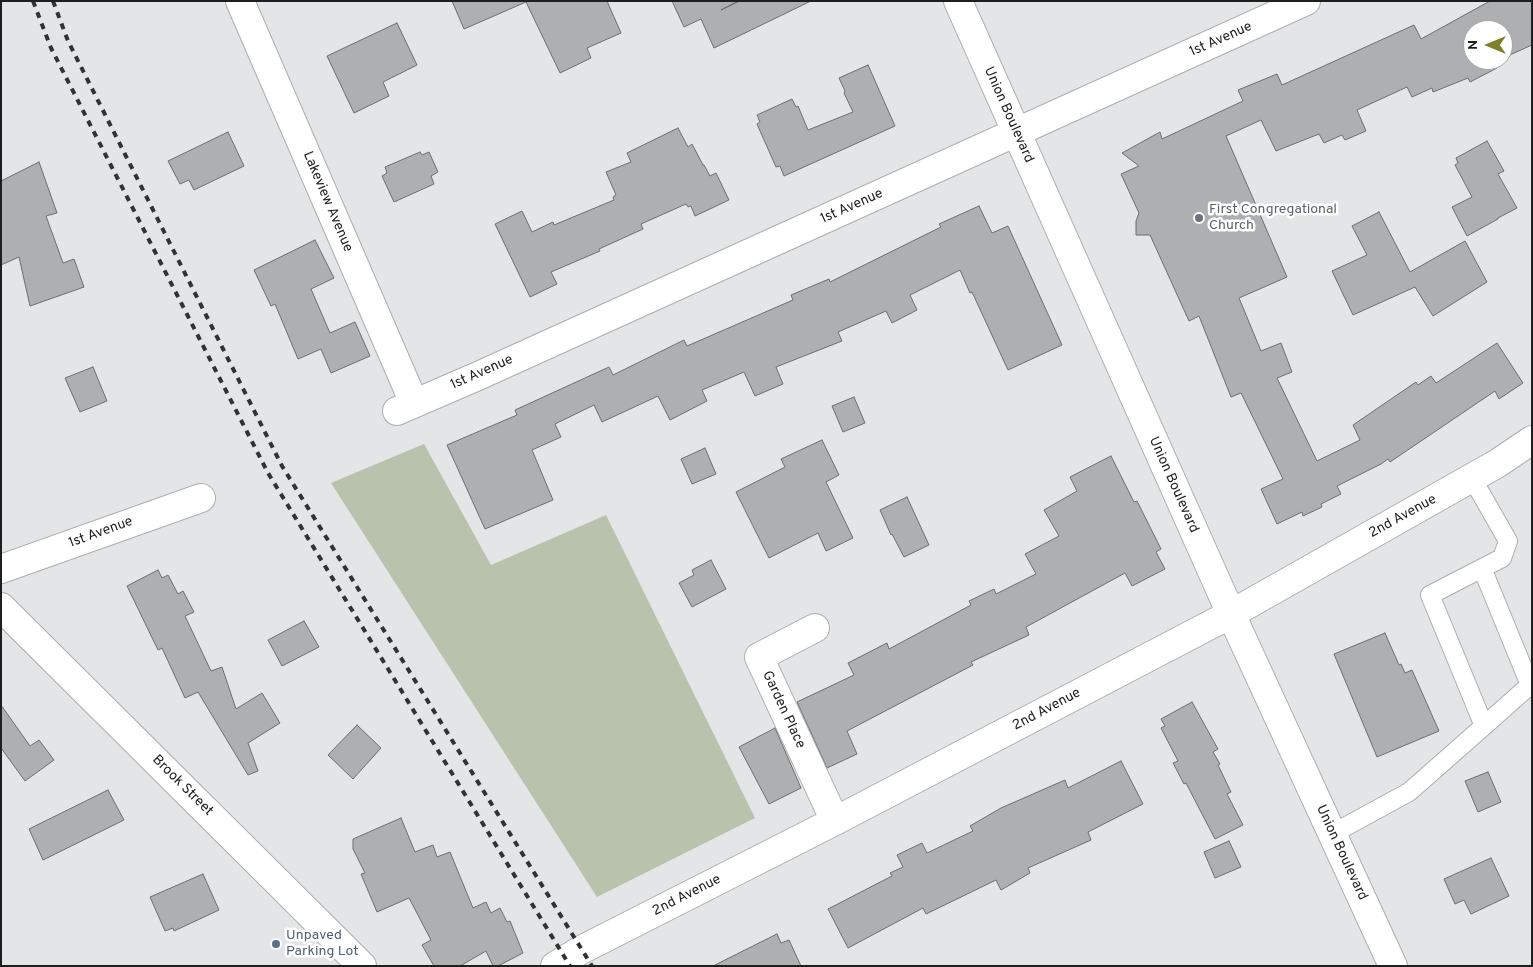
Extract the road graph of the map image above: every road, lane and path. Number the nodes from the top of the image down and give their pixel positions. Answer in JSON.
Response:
{"nodes":[{"id":1,"x":240,"y":1,"type":"edge"},
{"id":2,"x":958,"y":1,"type":"edge"},
{"id":3,"x":1306,"y":1,"type":"edge"},
{"id":4,"x":1256,"y":12,"type":"edge"},
{"id":5,"x":1016,"y":133,"type":"junction"},
{"id":6,"x":405,"y":407,"type":"joint"},
{"id":7,"x":1532,"y":440,"type":"edge"},
{"id":8,"x":1472,"y":478,"type":"junction"},
{"id":9,"x":201,"y":498,"type":"dead end"},
{"id":10,"x":1482,"y":568,"type":"junction"},
{"id":11,"x":1,"y":569,"type":"edge"},
{"id":12,"x":1,"y":607,"type":"edge"},
{"id":13,"x":1231,"y":614,"type":"junction"},
{"id":14,"x":815,"y":628,"type":"dead end"},
{"id":15,"x":1484,"y":726,"type":"junction"},
{"id":16,"x":835,"y":821,"type":"junction"},
{"id":17,"x":1332,"y":834,"type":"junction"},
{"id":18,"x":362,"y":966,"type":"edge"},
{"id":19,"x":555,"y":966,"type":"edge"},
{"id":20,"x":1393,"y":966,"type":"edge"}],
"edges":[{"from":1,"to":6,"type":"street","name":"Lakeview Avenue"},
{"from":2,"to":5,"type":"street","name":"Union Boulevard"},
{"from":3,"to":4,"type":"street","name":"1st Avenue"},
{"from":4,"to":5,"type":"street","name":"1st Avenue"},
{"from":5,"to":6,"type":"street","name":"1st Avenue"},
{"from":5,"to":13,"type":"street","name":"Union Boulevard"},
{"from":7,"to":8,"type":"street","name":"2nd Avenue"},
{"from":8,"to":10,"type":"lane"},
{"from":8,"to":13,"type":"street","name":"2nd Avenue"},
{"from":9,"to":11,"type":"street","name":"1st Avenue"},
{"from":10,"to":15,"type":"lane"},
{"from":10,"to":15,"type":"lane"},
{"from":12,"to":18,"type":"street","name":"Brook Street"},
{"from":13,"to":16,"type":"street","name":"2nd Avenue"},
{"from":13,"to":17,"type":"street","name":"Union Boulevard"},
{"from":14,"to":16,"type":"street","name":"Garden Place"},
{"from":15,"to":17,"type":"lane"},
{"from":16,"to":19,"type":"street","name":"2nd Avenue"},
{"from":17,"to":20,"type":"street","name":"Union Boulevard"}]}
